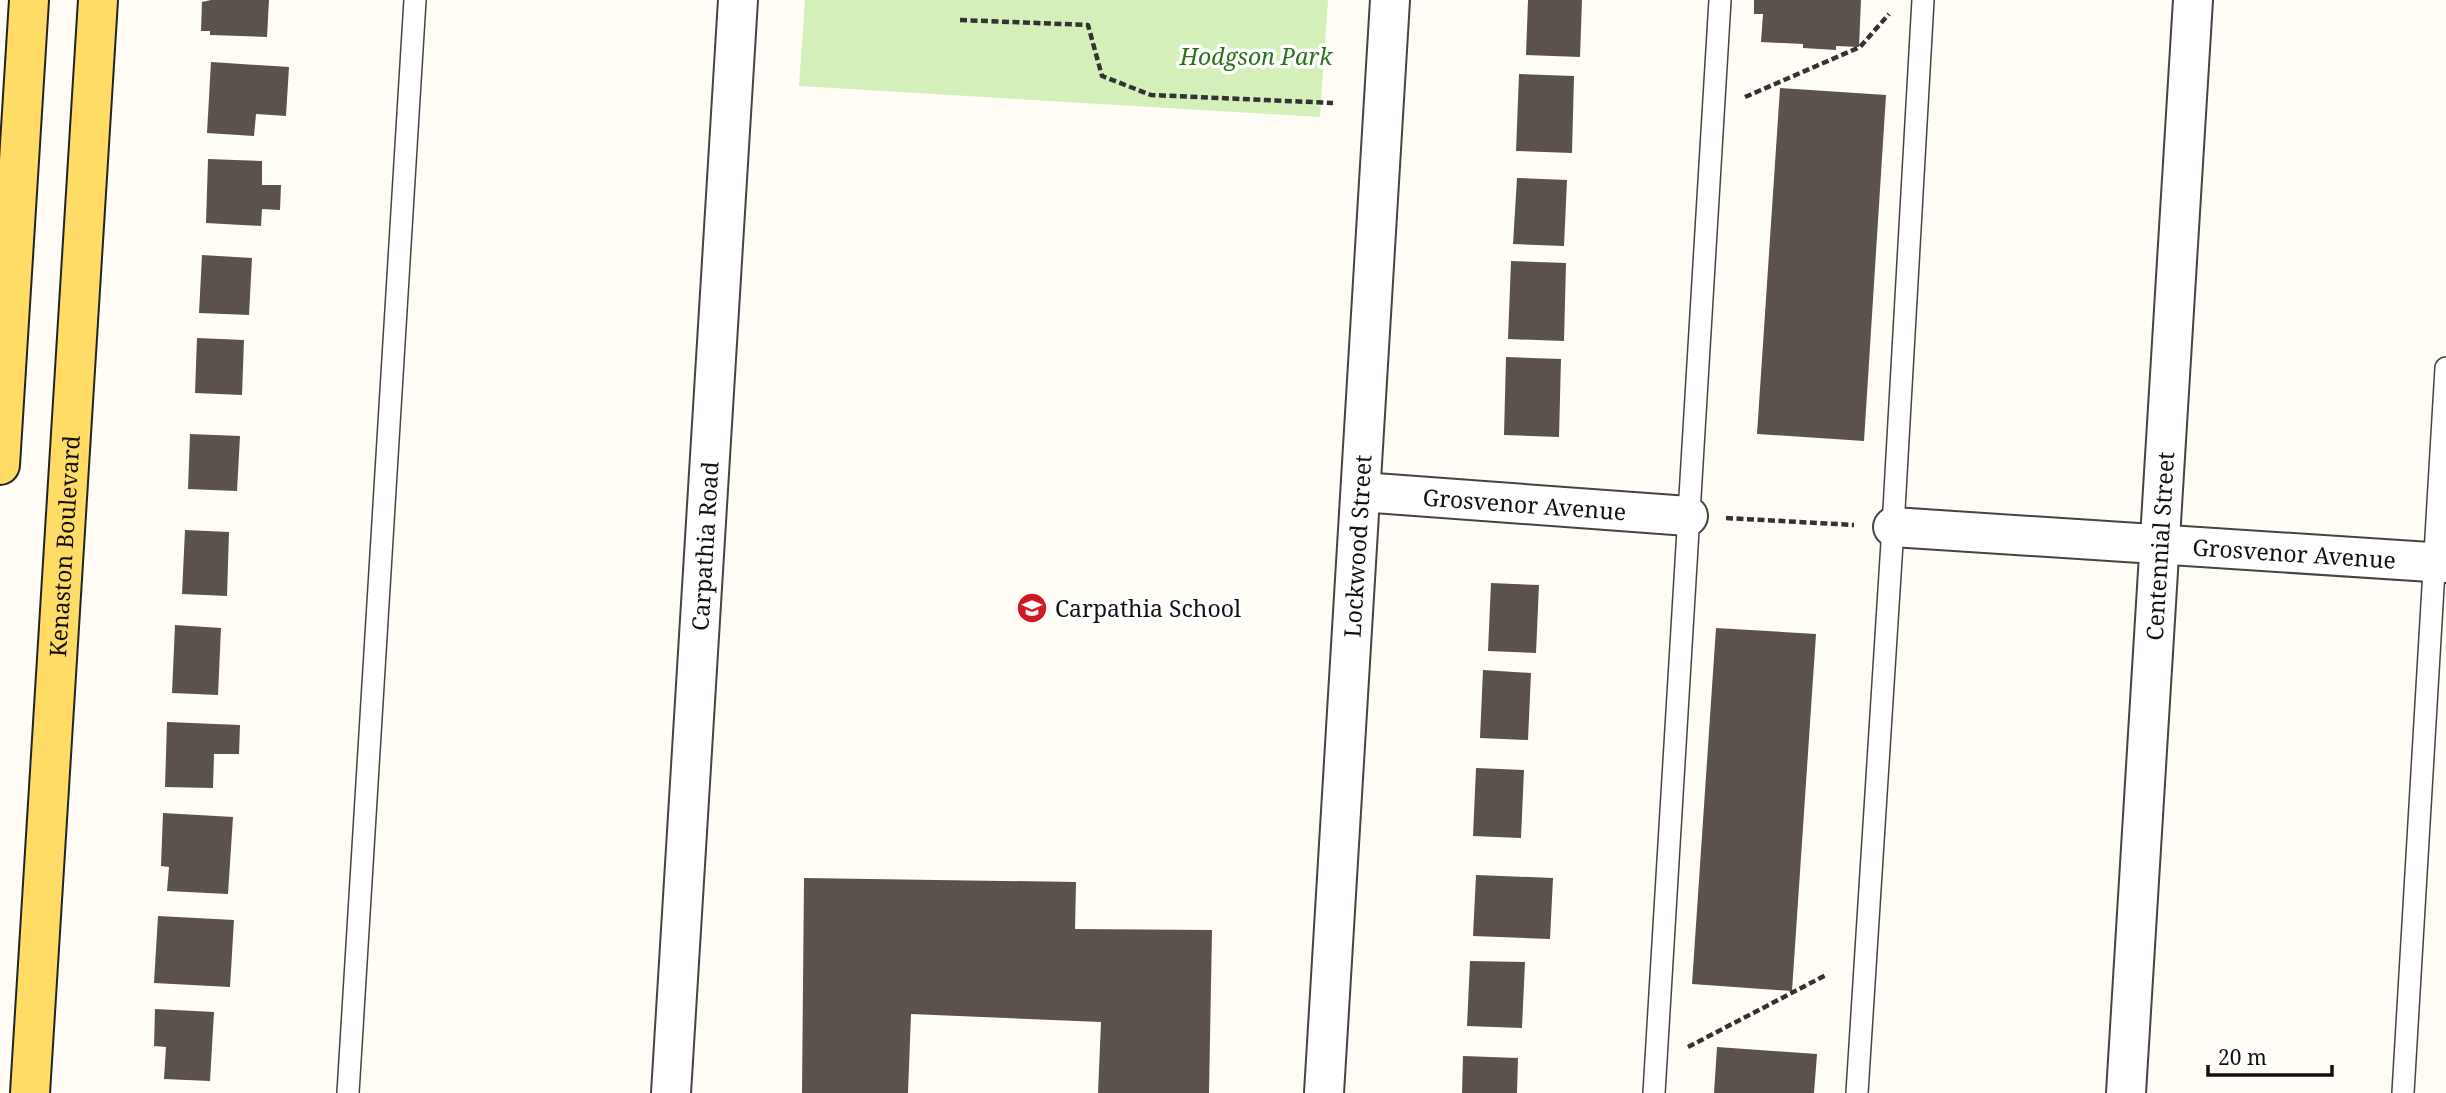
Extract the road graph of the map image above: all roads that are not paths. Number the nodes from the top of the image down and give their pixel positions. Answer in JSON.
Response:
{"nodes":[{"id":1,"x":29,"y":0,"type":"edge"},
{"id":2,"x":98,"y":0,"type":"edge"},
{"id":3,"x":415,"y":0,"type":"edge"},
{"id":4,"x":738,"y":0,"type":"edge"},
{"id":5,"x":1390,"y":0,"type":"edge"},
{"id":6,"x":1720,"y":0,"type":"edge"},
{"id":7,"x":1923,"y":0,"type":"edge"},
{"id":8,"x":2193,"y":0,"type":"edge"},
{"id":9,"x":2446,"y":368,"type":"edge"},
{"id":10,"x":0,"y":464,"type":"edge"},
{"id":11,"x":1361,"y":492,"type":"junction"},
{"id":12,"x":1688,"y":516,"type":"junction"},
{"id":13,"x":1893,"y":527,"type":"junction"},
{"id":14,"x":2160,"y":546,"type":"junction"},
{"id":15,"x":2440,"y":563,"type":"edge"},
{"id":16,"x":30,"y":1093,"type":"edge"},
{"id":17,"x":348,"y":1093,"type":"edge"},
{"id":18,"x":671,"y":1093,"type":"edge"},
{"id":19,"x":1324,"y":1093,"type":"edge"},
{"id":20,"x":1654,"y":1093,"type":"edge"},
{"id":21,"x":1857,"y":1093,"type":"edge"},
{"id":22,"x":2126,"y":1093,"type":"edge"},
{"id":23,"x":2403,"y":1093,"type":"edge"}],
"edges":[{"from":1,"to":10,"type":"main road"},
{"from":2,"to":16,"type":"main road","name":"Kenaston Boulevard"},
{"from":3,"to":17,"type":"lane"},
{"from":4,"to":18,"type":"street","name":"Carpathia Road"},
{"from":5,"to":11,"type":"street","name":"Lockwood Street"},
{"from":6,"to":12,"type":"lane"},
{"from":7,"to":13,"type":"lane"},
{"from":8,"to":14,"type":"street","name":"Centennial Street"},
{"from":9,"to":15,"type":"lane"},
{"from":11,"to":12,"type":"street","name":"Grosvenor Avenue"},
{"from":11,"to":19,"type":"street","name":"Lockwood Street"},
{"from":12,"to":20,"type":"lane"},
{"from":13,"to":14,"type":"street","name":"Grosvenor Avenue"},
{"from":13,"to":21,"type":"lane"},
{"from":14,"to":15,"type":"street","name":"Grosvenor Avenue"},
{"from":14,"to":22,"type":"street","name":"Centennial Street"},
{"from":15,"to":23,"type":"lane"}]}
